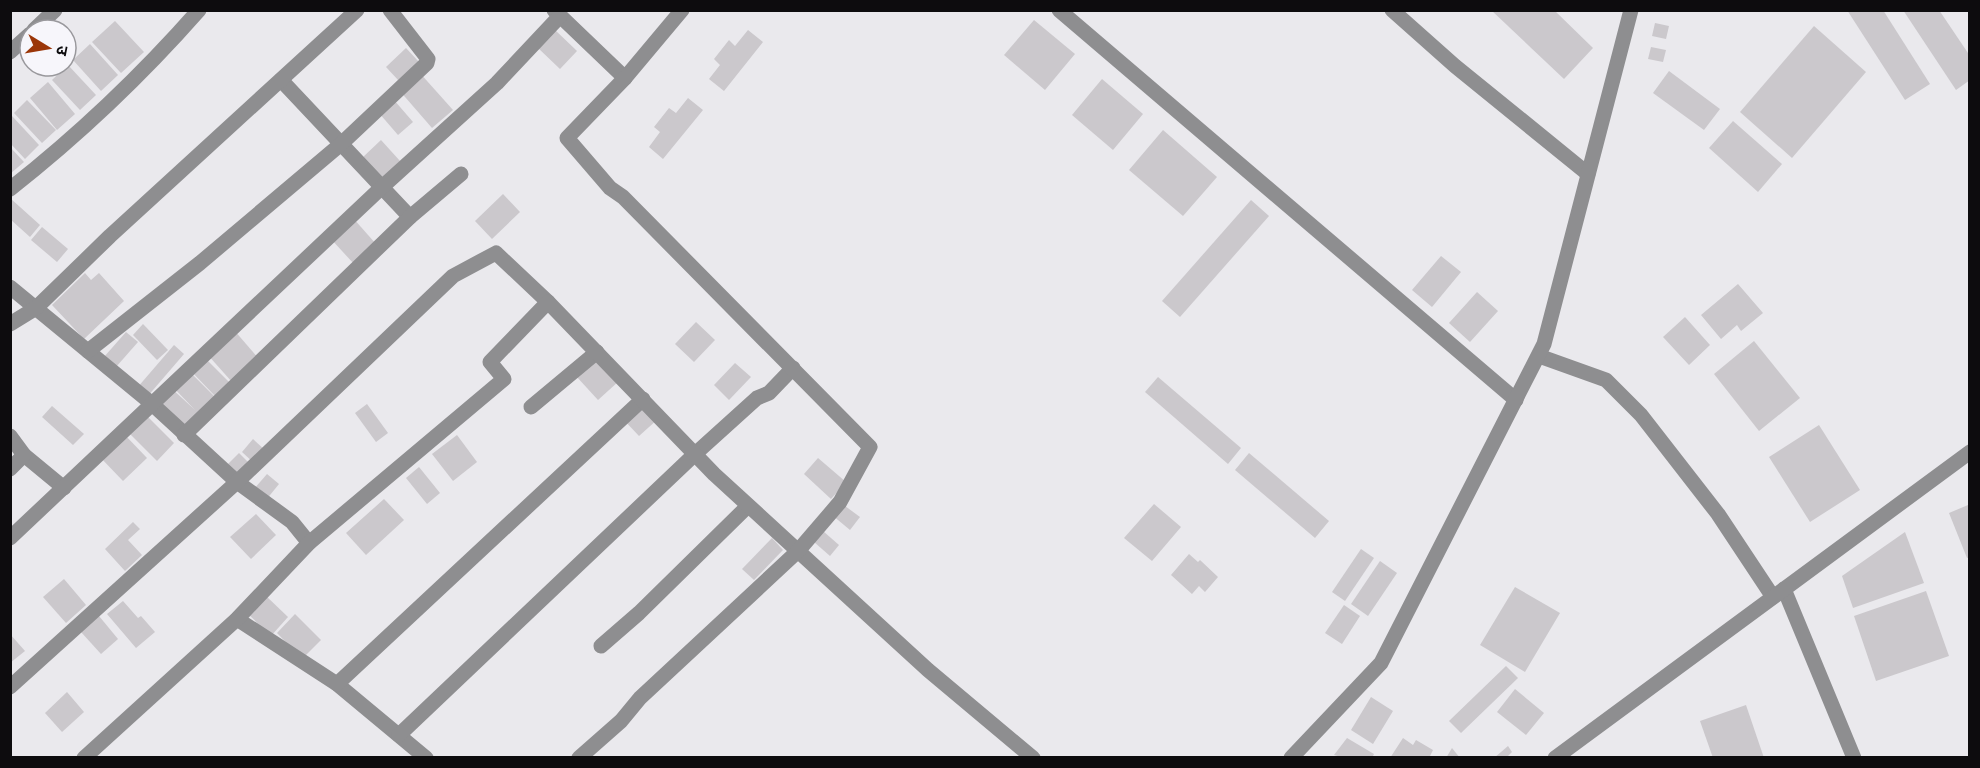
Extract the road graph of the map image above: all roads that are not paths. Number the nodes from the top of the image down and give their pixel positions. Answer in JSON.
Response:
{"nodes":[{"id":1,"x":199,"y":10,"type":"edge"},
{"id":2,"x":357,"y":10,"type":"edge"},
{"id":3,"x":390,"y":10,"type":"edge"},
{"id":4,"x":682,"y":10,"type":"edge"},
{"id":5,"x":1059,"y":10,"type":"edge"},
{"id":6,"x":1392,"y":10,"type":"edge"},
{"id":7,"x":1631,"y":10,"type":"edge"},
{"id":8,"x":557,"y":13,"type":"edge"},
{"id":9,"x":625,"y":78,"type":"junction"},
{"id":10,"x":281,"y":80,"type":"junction"},
{"id":11,"x":341,"y":144,"type":"junction"},
{"id":12,"x":462,"y":174,"type":"dead end"},
{"id":13,"x":1588,"y":174,"type":"junction"},
{"id":14,"x":381,"y":188,"type":"junction"},
{"id":15,"x":10,"y":189,"type":"edge"},
{"id":16,"x":410,"y":217,"type":"junction"},
{"id":17,"x":10,"y":287,"type":"edge"},
{"id":18,"x":549,"y":302,"type":"junction"},
{"id":19,"x":36,"y":308,"type":"junction"},
{"id":20,"x":10,"y":324,"type":"edge"},
{"id":21,"x":88,"y":351,"type":"junction"},
{"id":22,"x":597,"y":352,"type":"junction"},
{"id":23,"x":1539,"y":356,"type":"junction"},
{"id":24,"x":793,"y":368,"type":"junction"},
{"id":25,"x":643,"y":399,"type":"junction"},
{"id":26,"x":1516,"y":400,"type":"junction"},
{"id":27,"x":151,"y":403,"type":"junction"},
{"id":28,"x":531,"y":408,"type":"dead end"},
{"id":29,"x":184,"y":435,"type":"junction"},
{"id":30,"x":10,"y":436,"type":"edge"},
{"id":31,"x":1970,"y":452,"type":"edge"},
{"id":32,"x":695,"y":454,"type":"junction"},
{"id":33,"x":24,"y":455,"type":"junction"},
{"id":34,"x":10,"y":469,"type":"edge"},
{"id":35,"x":237,"y":482,"type":"junction"},
{"id":36,"x":64,"y":488,"type":"junction"},
{"id":37,"x":748,"y":506,"type":"junction"},
{"id":38,"x":10,"y":538,"type":"edge"},
{"id":39,"x":309,"y":543,"type":"junction"},
{"id":40,"x":798,"y":552,"type":"junction"},
{"id":41,"x":1778,"y":593,"type":"junction"},
{"id":42,"x":237,"y":619,"type":"junction"},
{"id":43,"x":600,"y":645,"type":"dead end"},
{"id":44,"x":337,"y":684,"type":"junction"},
{"id":45,"x":10,"y":687,"type":"edge"},
{"id":46,"x":399,"y":735,"type":"junction"},
{"id":47,"x":84,"y":758,"type":"edge"},
{"id":48,"x":426,"y":758,"type":"edge"},
{"id":49,"x":579,"y":758,"type":"edge"},
{"id":50,"x":1033,"y":758,"type":"edge"},
{"id":51,"x":1291,"y":758,"type":"edge"},
{"id":52,"x":1555,"y":758,"type":"edge"},
{"id":53,"x":1854,"y":758,"type":"edge"}],
"edges":[{"from":1,"to":15,"type":"street"},
{"from":2,"to":10,"type":"street"},
{"from":3,"to":11,"type":"street"},
{"from":4,"to":9,"type":"street"},
{"from":5,"to":26,"type":"street"},
{"from":6,"to":13,"type":"street"},
{"from":7,"to":13,"type":"street"},
{"from":8,"to":9,"type":"street"},
{"from":8,"to":14,"type":"street"},
{"from":9,"to":24,"type":"street"},
{"from":10,"to":11,"type":"street"},
{"from":10,"to":19,"type":"street"},
{"from":11,"to":14,"type":"street"},
{"from":11,"to":21,"type":"street"},
{"from":12,"to":16,"type":"street"},
{"from":13,"to":23,"type":"street"},
{"from":14,"to":16,"type":"street"},
{"from":14,"to":27,"type":"street"},
{"from":16,"to":29,"type":"street"},
{"from":17,"to":19,"type":"street"},
{"from":18,"to":22,"type":"street"},
{"from":18,"to":35,"type":"street"},
{"from":18,"to":39,"type":"street"},
{"from":19,"to":20,"type":"street"},
{"from":19,"to":21,"type":"street"},
{"from":21,"to":27,"type":"street"},
{"from":22,"to":25,"type":"street"},
{"from":22,"to":28,"type":"street"},
{"from":23,"to":26,"type":"street"},
{"from":23,"to":41,"type":"street"},
{"from":24,"to":32,"type":"street"},
{"from":24,"to":40,"type":"street"},
{"from":25,"to":32,"type":"street"},
{"from":25,"to":44,"type":"street"},
{"from":26,"to":51,"type":"street"},
{"from":27,"to":29,"type":"street"},
{"from":27,"to":36,"type":"street"},
{"from":29,"to":35,"type":"street"},
{"from":30,"to":33,"type":"street"},
{"from":31,"to":41,"type":"street"},
{"from":32,"to":37,"type":"street"},
{"from":32,"to":46,"type":"street"},
{"from":33,"to":34,"type":"street"},
{"from":33,"to":36,"type":"street"},
{"from":35,"to":39,"type":"street"},
{"from":35,"to":45,"type":"street"},
{"from":36,"to":38,"type":"street"},
{"from":37,"to":40,"type":"street"},
{"from":37,"to":43,"type":"street"},
{"from":39,"to":42,"type":"street"},
{"from":40,"to":49,"type":"street"},
{"from":40,"to":50,"type":"street"},
{"from":41,"to":52,"type":"street"},
{"from":41,"to":53,"type":"street"},
{"from":42,"to":44,"type":"street"},
{"from":42,"to":47,"type":"street"},
{"from":44,"to":46,"type":"street"},
{"from":46,"to":48,"type":"street"}]}
